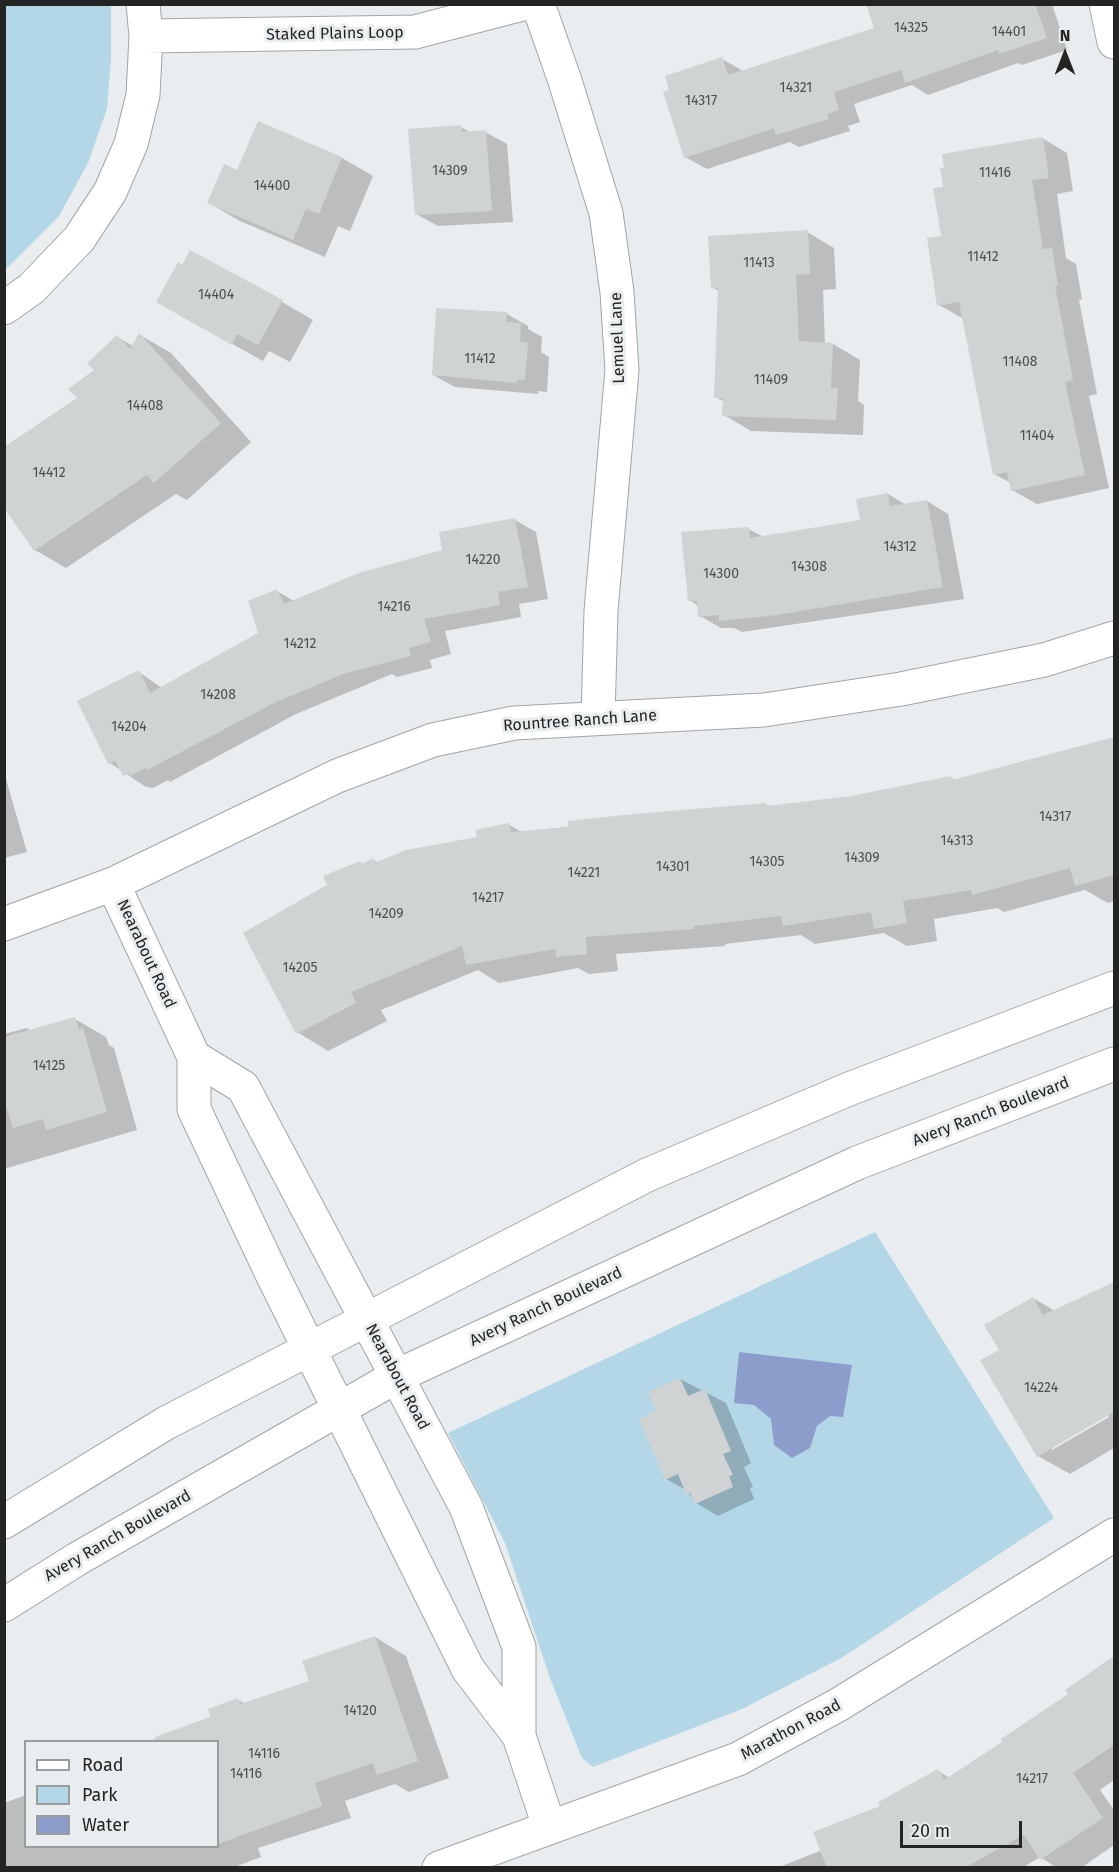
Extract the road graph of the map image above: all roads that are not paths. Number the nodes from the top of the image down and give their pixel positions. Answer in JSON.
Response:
{"nodes":[{"id":1,"x":522,"y":4,"type":"edge"},
{"id":2,"x":538,"y":4,"type":"edge"},
{"id":3,"x":1106,"y":4,"type":"edge"},
{"id":4,"x":144,"y":20,"type":"edge"},
{"id":5,"x":1114,"y":42,"type":"edge"},
{"id":6,"x":4,"y":308,"type":"edge"},
{"id":7,"x":1114,"y":638,"type":"edge"},
{"id":8,"x":598,"y":717,"type":"junction"},
{"id":9,"x":112,"y":884,"type":"junction"},
{"id":10,"x":4,"y":924,"type":"edge"},
{"id":11,"x":1114,"y":988,"type":"edge"},
{"id":12,"x":194,"y":1057,"type":"junction"},
{"id":13,"x":1114,"y":1064,"type":"edge"},
{"id":14,"x":366,"y":1318,"type":"junction"},
{"id":15,"x":309,"y":1347,"type":"junction"},
{"id":16,"x":397,"y":1376,"type":"junction"},
{"id":17,"x":339,"y":1408,"type":"junction"},
{"id":18,"x":4,"y":1522,"type":"edge"},
{"id":19,"x":1114,"y":1535,"type":"edge"},
{"id":20,"x":4,"y":1605,"type":"edge"},
{"id":21,"x":519,"y":1736,"type":"junction"},
{"id":22,"x":549,"y":1826,"type":"junction"},
{"id":23,"x":440,"y":1868,"type":"edge"}],
"edges":[{"from":1,"to":4,"type":"street","name":"Staked Plains Loop"},
{"from":2,"to":8,"type":"street","name":"Lemuel Lane"},
{"from":3,"to":5,"type":"street"},
{"from":4,"to":6,"type":"street"},
{"from":7,"to":8,"type":"street","name":"Rountree Ranch Lane"},
{"from":8,"to":9,"type":"street","name":"Rountree Ranch Lane"},
{"from":9,"to":10,"type":"street","name":"Rountree Ranch Lane"},
{"from":9,"to":12,"type":"street","name":"Nearabout Road"},
{"from":11,"to":14,"type":"street"},
{"from":12,"to":14,"type":"street","name":"Nearabout Road"},
{"from":12,"to":15,"type":"street","name":"Nearabout Road"},
{"from":13,"to":16,"type":"street","name":"Avery Ranch Boulevard"},
{"from":14,"to":15,"type":"street"},
{"from":14,"to":16,"type":"street","name":"Nearabout Road"},
{"from":15,"to":17,"type":"street","name":"Nearabout Road"},
{"from":15,"to":18,"type":"street"},
{"from":16,"to":17,"type":"street","name":"Avery Ranch Boulevard"},
{"from":16,"to":21,"type":"street","name":"Nearabout Road"},
{"from":17,"to":20,"type":"street","name":"Avery Ranch Boulevard"},
{"from":17,"to":21,"type":"street","name":"Nearabout Road"},
{"from":19,"to":22,"type":"street","name":"Marathon Road"},
{"from":21,"to":22,"type":"street","name":"Nearabout Road"},
{"from":22,"to":23,"type":"street","name":"Marathon Road"}]}
